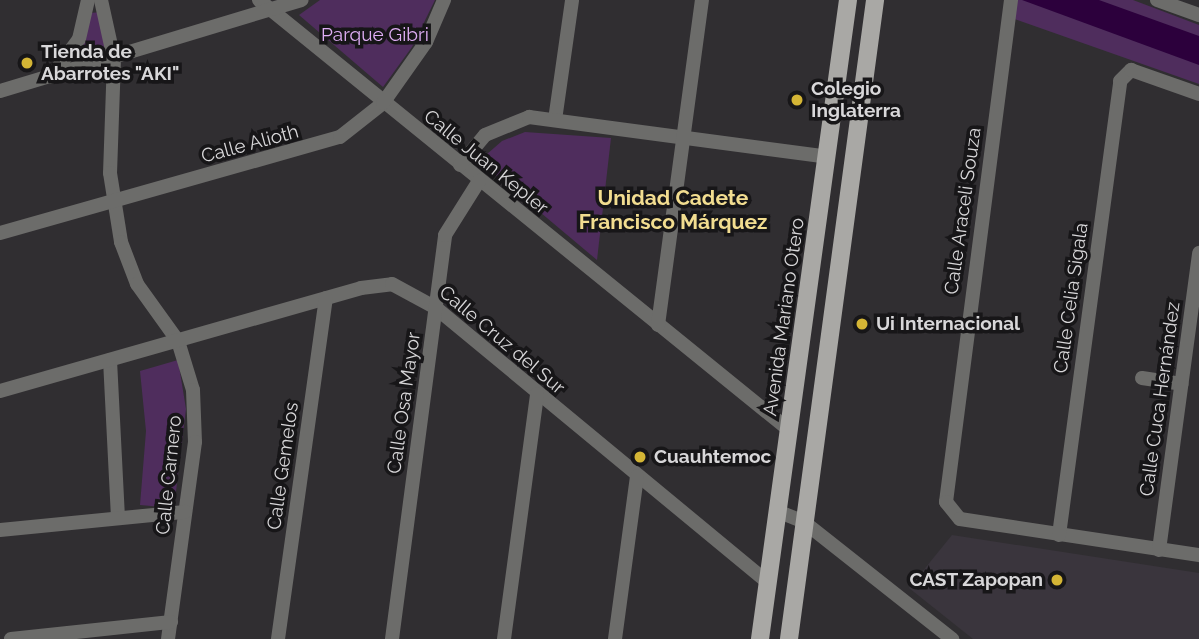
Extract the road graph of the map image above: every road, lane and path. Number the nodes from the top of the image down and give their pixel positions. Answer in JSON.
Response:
{"nodes":[{"id":1,"x":88,"y":0,"type":"edge"},
{"id":2,"x":101,"y":0,"type":"edge"},
{"id":3,"x":259,"y":0,"type":"edge"},
{"id":4,"x":302,"y":0,"type":"edge"},
{"id":5,"x":444,"y":0,"type":"edge"},
{"id":6,"x":572,"y":0,"type":"edge"},
{"id":7,"x":702,"y":0,"type":"edge"},
{"id":8,"x":848,"y":0,"type":"edge"},
{"id":9,"x":875,"y":0,"type":"edge"},
{"id":10,"x":1011,"y":0,"type":"edge"},
{"id":11,"x":1157,"y":0,"type":"edge"},
{"id":12,"x":272,"y":12,"type":"junction"},
{"id":13,"x":1199,"y":15,"type":"edge"},
{"id":14,"x":114,"y":59,"type":"junction"},
{"id":15,"x":51,"y":77,"type":"junction"},
{"id":16,"x":0,"y":91,"type":"edge"},
{"id":17,"x":1199,"y":94,"type":"edge"},
{"id":18,"x":383,"y":103,"type":"junction"},
{"id":19,"x":555,"y":120,"type":"junction"},
{"id":20,"x":683,"y":135,"type":"junction"},
{"id":21,"x":827,"y":157,"type":"junction"},
{"id":22,"x":460,"y":165,"type":"junction"},
{"id":23,"x":479,"y":181,"type":"junction"},
{"id":24,"x":112,"y":201,"type":"junction"},
{"id":25,"x":0,"y":233,"type":"edge"},
{"id":26,"x":1199,"y":253,"type":"edge"},
{"id":27,"x":326,"y":298,"type":"junction"},
{"id":28,"x":436,"y":308,"type":"junction"},
{"id":29,"x":658,"y":324,"type":"junction"},
{"id":30,"x":178,"y":341,"type":"junction"},
{"id":31,"x":110,"y":360,"type":"junction"},
{"id":32,"x":1143,"y":378,"type":"dead end"},
{"id":33,"x":1182,"y":384,"type":"junction"},
{"id":34,"x":0,"y":391,"type":"edge"},
{"id":35,"x":537,"y":394,"type":"junction"},
{"id":36,"x":789,"y":430,"type":"junction"},
{"id":37,"x":637,"y":476,"type":"junction"},
{"id":38,"x":777,"y":511,"type":"junction"},
{"id":39,"x":185,"y":512,"type":"junction"},
{"id":40,"x":118,"y":518,"type":"junction"},
{"id":41,"x":804,"y":523,"type":"junction"},
{"id":42,"x":0,"y":530,"type":"edge"},
{"id":43,"x":1059,"y":536,"type":"junction"},
{"id":44,"x":1159,"y":550,"type":"junction"},
{"id":45,"x":1199,"y":555,"type":"edge"},
{"id":46,"x":768,"y":583,"type":"junction"},
{"id":47,"x":171,"y":621,"type":"junction"},
{"id":48,"x":934,"y":632,"type":"edge"},
{"id":49,"x":11,"y":639,"type":"edge"},
{"id":50,"x":168,"y":639,"type":"edge"},
{"id":51,"x":278,"y":639,"type":"edge"},
{"id":52,"x":392,"y":639,"type":"edge"},
{"id":53,"x":504,"y":639,"type":"edge"},
{"id":54,"x":615,"y":639,"type":"edge"},
{"id":55,"x":760,"y":639,"type":"edge"},
{"id":56,"x":789,"y":639,"type":"edge"},
{"id":57,"x":952,"y":639,"type":"edge"}],
"edges":[{"from":1,"to":15,"type":"street"},
{"from":2,"to":14,"type":"street","name":"Calle Carnero"},
{"from":3,"to":12,"type":"street","name":"Calle Juan Kepler"},
{"from":4,"to":12,"type":"street"},
{"from":5,"to":18,"type":"street","name":"Calle Alioth"},
{"from":6,"to":19,"type":"street"},
{"from":7,"to":20,"type":"street"},
{"from":8,"to":21,"type":"main road","name":"Avenida Mariano Otero"},
{"from":9,"to":41,"type":"main road"},
{"from":10,"to":43,"type":"street","name":"Calle Araceli Souza"},
{"from":11,"to":13,"type":"street"},
{"from":12,"to":14,"type":"street"},
{"from":12,"to":18,"type":"street","name":"Calle Juan Kepler"},
{"from":14,"to":15,"type":"street"},
{"from":14,"to":24,"type":"street","name":"Calle Carnero"},
{"from":15,"to":16,"type":"street"},
{"from":17,"to":43,"type":"street","name":"Calle Celia Sigala"},
{"from":18,"to":22,"type":"street","name":"Calle Juan Kepler"},
{"from":18,"to":24,"type":"street","name":"Calle Alioth"},
{"from":19,"to":20,"type":"street"},
{"from":19,"to":22,"type":"street"},
{"from":20,"to":21,"type":"street"},
{"from":20,"to":29,"type":"street"},
{"from":21,"to":36,"type":"main road","name":"Avenida Mariano Otero"},
{"from":22,"to":23,"type":"street","name":"Calle Juan Kepler"},
{"from":23,"to":28,"type":"street","name":"Calle Osa Mayor"},
{"from":23,"to":29,"type":"street","name":"Calle Juan Kepler"},
{"from":24,"to":25,"type":"street","name":"Calle Alioth"},
{"from":24,"to":30,"type":"street","name":"Calle Carnero"},
{"from":26,"to":33,"type":"street","name":"Calle Cuca Hernández"},
{"from":27,"to":28,"type":"street","name":"Calle Cruz del Sur"},
{"from":27,"to":30,"type":"street","name":"Calle Cruz del Sur"},
{"from":27,"to":51,"type":"street","name":"Calle Gemelos"},
{"from":28,"to":35,"type":"street","name":"Calle Cruz del Sur"},
{"from":28,"to":52,"type":"street","name":"Calle Osa Mayor"},
{"from":29,"to":36,"type":"street","name":"Calle Juan Kepler"},
{"from":30,"to":31,"type":"street","name":"Calle Cruz del Sur"},
{"from":30,"to":39,"type":"street","name":"Calle Carnero"},
{"from":31,"to":34,"type":"street","name":"Calle Cruz del Sur"},
{"from":31,"to":40,"type":"street"},
{"from":32,"to":33,"type":"street"},
{"from":33,"to":44,"type":"street","name":"Calle Cuca Hernández"},
{"from":35,"to":37,"type":"street","name":"Calle Cruz del Sur"},
{"from":35,"to":53,"type":"street"},
{"from":36,"to":38,"type":"main road","name":"Avenida Mariano Otero"},
{"from":37,"to":46,"type":"street","name":"Calle Cruz del Sur"},
{"from":37,"to":54,"type":"street"},
{"from":38,"to":41,"type":"street"},
{"from":38,"to":46,"type":"main road","name":"Avenida Mariano Otero"},
{"from":39,"to":40,"type":"street"},
{"from":39,"to":47,"type":"street","name":"Calle Carnero"},
{"from":40,"to":42,"type":"street"},
{"from":41,"to":48,"type":"street"},
{"from":41,"to":56,"type":"main road"},
{"from":43,"to":44,"type":"street"},
{"from":44,"to":45,"type":"street"},
{"from":46,"to":55,"type":"main road","name":"Avenida Mariano Otero"},
{"from":47,"to":49,"type":"street"},
{"from":47,"to":50,"type":"street","name":"Calle Carnero"},
{"from":48,"to":57,"type":"street"}]}
